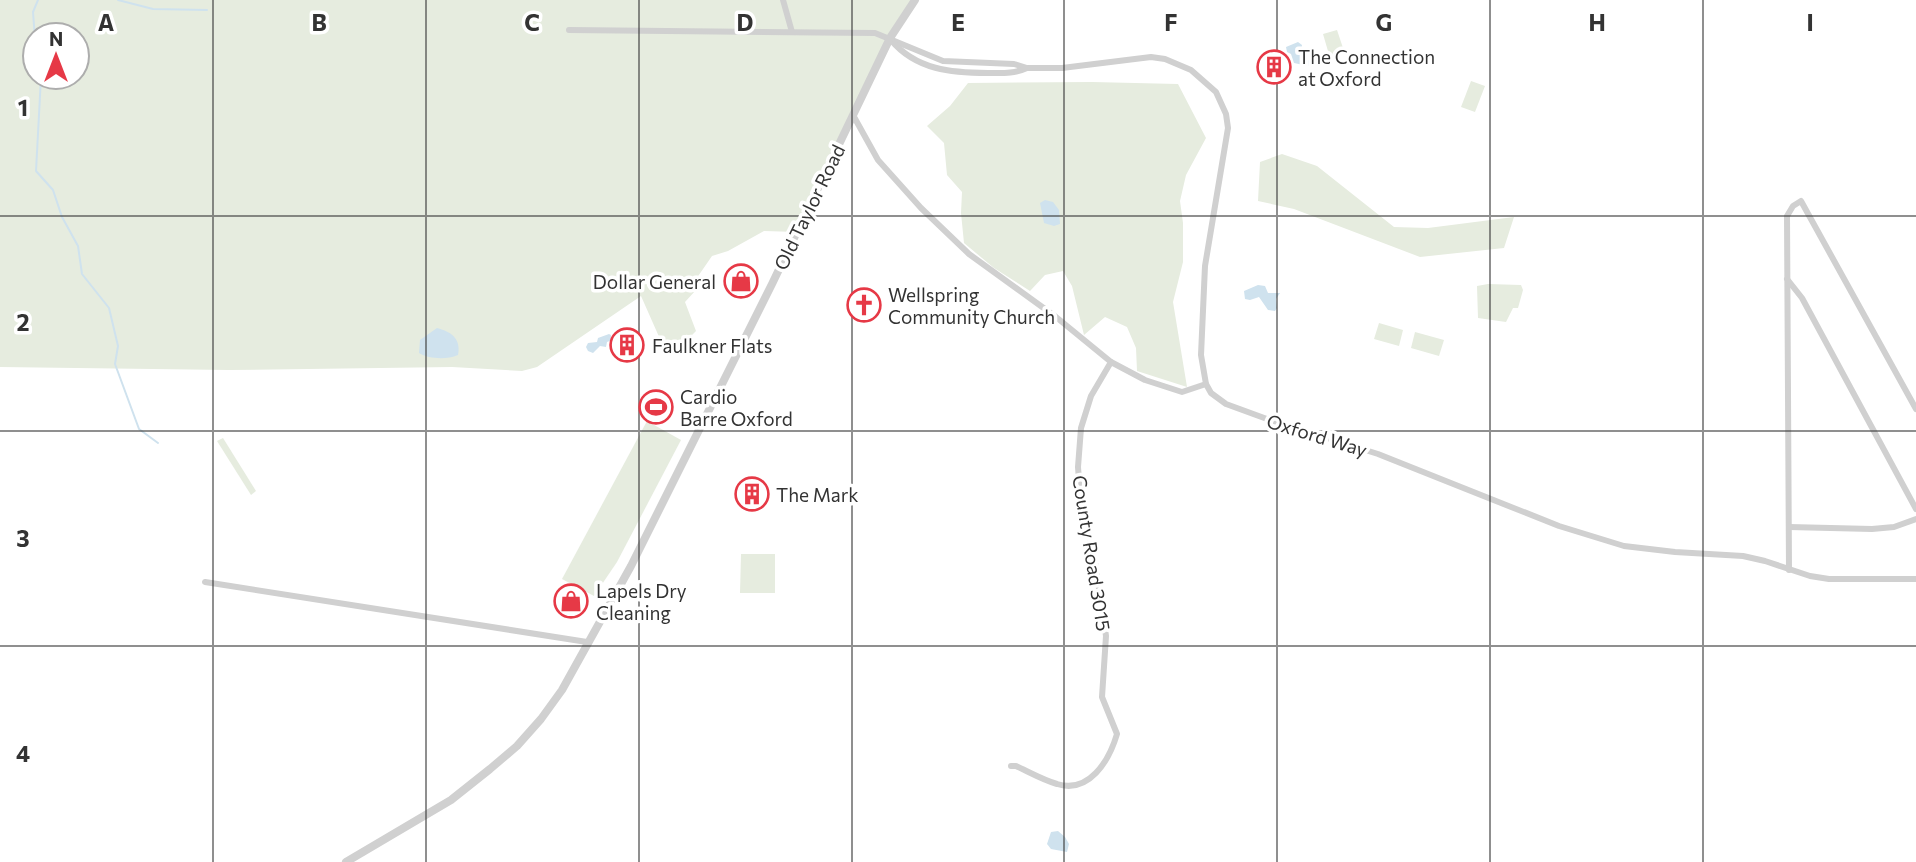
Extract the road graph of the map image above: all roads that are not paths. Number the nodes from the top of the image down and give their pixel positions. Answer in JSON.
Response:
{"nodes":[{"id":1,"x":783,"y":0,"type":"edge"},
{"id":2,"x":915,"y":0,"type":"edge"},
{"id":3,"x":569,"y":30,"type":"dead end"},
{"id":4,"x":792,"y":32,"type":"junction"},
{"id":5,"x":890,"y":38,"type":"junction"},
{"id":6,"x":853,"y":115,"type":"junction"},
{"id":7,"x":1787,"y":279,"type":"junction"},
{"id":8,"x":1111,"y":362,"type":"junction"},
{"id":9,"x":1206,"y":384,"type":"junction"},
{"id":10,"x":1916,"y":409,"type":"edge"},
{"id":11,"x":1916,"y":509,"type":"edge"},
{"id":12,"x":1916,"y":519,"type":"edge"},
{"id":13,"x":1789,"y":527,"type":"junction"},
{"id":14,"x":1789,"y":570,"type":"junction"},
{"id":15,"x":1916,"y":579,"type":"edge"},
{"id":16,"x":205,"y":582,"type":"dead end"},
{"id":17,"x":587,"y":642,"type":"junction"},
{"id":18,"x":1011,"y":766,"type":"dead end"},
{"id":19,"x":346,"y":862,"type":"edge"}],
"edges":[{"from":1,"to":4,"type":"street"},
{"from":2,"to":5,"type":"street","name":"Old Taylor Road"},
{"from":3,"to":4,"type":"street"},
{"from":4,"to":5,"type":"street"},
{"from":5,"to":6,"type":"street","name":"Old Taylor Road"},
{"from":5,"to":9,"type":"street"},
{"from":6,"to":8,"type":"street"},
{"from":6,"to":17,"type":"street","name":"Old Taylor Road"},
{"from":7,"to":10,"type":"street"},
{"from":7,"to":11,"type":"street"},
{"from":7,"to":13,"type":"street"},
{"from":8,"to":9,"type":"street"},
{"from":8,"to":18,"type":"street","name":"County Road 3015"},
{"from":9,"to":14,"type":"street","name":"Oxford Way"},
{"from":12,"to":13,"type":"street"},
{"from":13,"to":14,"type":"street"},
{"from":14,"to":15,"type":"street","name":"Oxford Way"},
{"from":16,"to":17,"type":"street"},
{"from":17,"to":19,"type":"street","name":"Old Taylor Road"}]}
